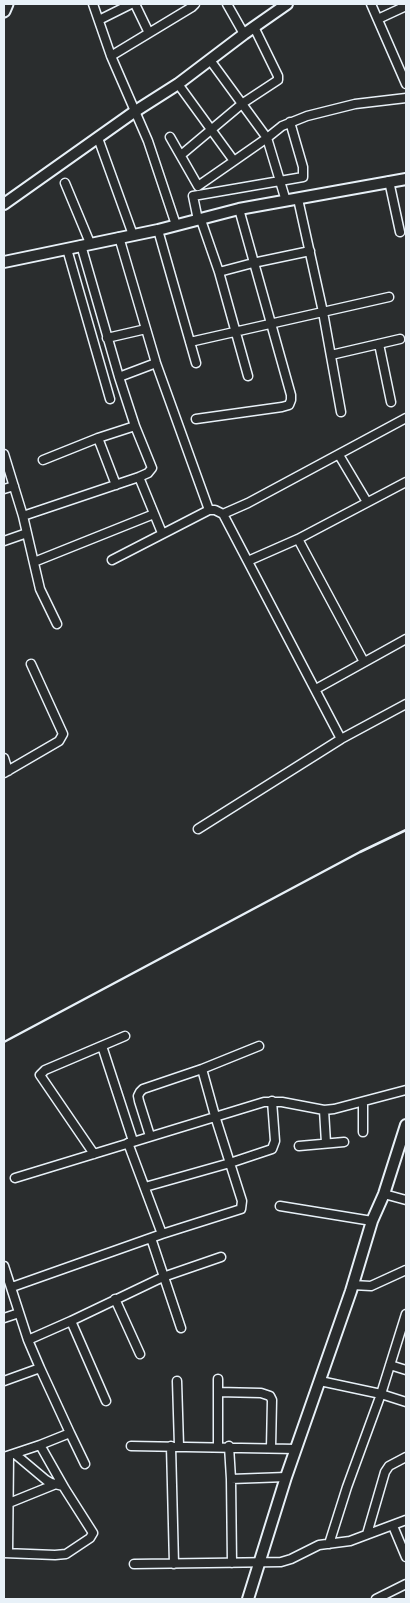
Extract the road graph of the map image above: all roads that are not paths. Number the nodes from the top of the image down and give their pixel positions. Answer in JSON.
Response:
{"nodes":[{"id":1,"x":7,"y":4,"type":"edge"},
{"id":2,"x":93,"y":4,"type":"edge"},
{"id":3,"x":133,"y":4,"type":"edge"},
{"id":4,"x":195,"y":4,"type":"edge"},
{"id":5,"x":227,"y":4,"type":"edge"},
{"id":6,"x":287,"y":4,"type":"edge"},
{"id":7,"x":371,"y":4,"type":"edge"},
{"id":8,"x":406,"y":5,"type":"edge"},
{"id":9,"x":4,"y":11,"type":"edge"},
{"id":10,"x":378,"y":19,"type":"junction"},
{"id":11,"x":99,"y":20,"type":"junction"},
{"id":12,"x":254,"y":27,"type":"junction"},
{"id":13,"x":149,"y":33,"type":"junction"},
{"id":14,"x":244,"y":34,"type":"junction"},
{"id":15,"x":111,"y":56,"type":"junction"},
{"id":16,"x":210,"y":60,"type":"junction"},
{"id":17,"x":406,"y":83,"type":"edge"},
{"id":18,"x":178,"y":84,"type":"junction"},
{"id":19,"x":406,"y":98,"type":"edge"},
{"id":20,"x":243,"y":104,"type":"junction"},
{"id":21,"x":134,"y":112,"type":"junction"},
{"id":22,"x":290,"y":122,"type":"junction"},
{"id":23,"x":213,"y":130,"type":"junction"},
{"id":24,"x":170,"y":137,"type":"dead end"},
{"id":25,"x":98,"y":138,"type":"junction"},
{"id":26,"x":267,"y":138,"type":"junction"},
{"id":27,"x":181,"y":155,"type":"junction"},
{"id":28,"x":234,"y":161,"type":"junction"},
{"id":29,"x":406,"y":179,"type":"edge"},
{"id":30,"x":280,"y":181,"type":"junction"},
{"id":31,"x":389,"y":181,"type":"junction"},
{"id":32,"x":65,"y":183,"type":"dead end"},
{"id":33,"x":198,"y":186,"type":"junction"},
{"id":34,"x":193,"y":196,"type":"junction"},
{"id":35,"x":298,"y":199,"type":"junction"},
{"id":36,"x":286,"y":201,"type":"junction"},
{"id":37,"x":4,"y":204,"type":"edge"},
{"id":38,"x":239,"y":209,"type":"junction"},
{"id":39,"x":200,"y":220,"type":"junction"},
{"id":40,"x":176,"y":225,"type":"junction"},
{"id":41,"x":158,"y":230,"type":"junction"},
{"id":42,"x":400,"y":232,"type":"dead end"},
{"id":43,"x":133,"y":234,"type":"junction"},
{"id":44,"x":119,"y":237,"type":"junction"},
{"id":45,"x":85,"y":244,"type":"junction"},
{"id":46,"x":67,"y":249,"type":"junction"},
{"id":47,"x":310,"y":251,"type":"junction"},
{"id":48,"x":4,"y":262,"type":"edge"},
{"id":49,"x":253,"y":263,"type":"junction"},
{"id":50,"x":219,"y":272,"type":"junction"},
{"id":51,"x":388,"y":297,"type":"dead end"},
{"id":52,"x":323,"y":312,"type":"junction"},
{"id":53,"x":272,"y":324,"type":"junction"},
{"id":54,"x":146,"y":329,"type":"junction"},
{"id":55,"x":234,"y":332,"type":"junction"},
{"id":56,"x":107,"y":338,"type":"junction"},
{"id":57,"x":400,"y":340,"type":"dead end"},
{"id":58,"x":190,"y":342,"type":"junction"},
{"id":59,"x":379,"y":344,"type":"junction"},
{"id":60,"x":331,"y":355,"type":"junction"},
{"id":61,"x":156,"y":363,"type":"junction"},
{"id":62,"x":196,"y":363,"type":"dead end"},
{"id":63,"x":248,"y":376,"type":"dead end"},
{"id":64,"x":119,"y":377,"type":"junction"},
{"id":65,"x":110,"y":399,"type":"dead end"},
{"id":66,"x":391,"y":402,"type":"dead end"},
{"id":67,"x":341,"y":412,"type":"dead end"},
{"id":68,"x":406,"y":418,"type":"edge"},
{"id":69,"x":196,"y":419,"type":"dead end"},
{"id":70,"x":135,"y":426,"type":"junction"},
{"id":71,"x":98,"y":438,"type":"junction"},
{"id":72,"x":4,"y":454,"type":"edge"},
{"id":73,"x":339,"y":455,"type":"junction"},
{"id":74,"x":43,"y":460,"type":"dead end"},
{"id":75,"x":139,"y":477,"type":"junction"},
{"id":76,"x":406,"y":482,"type":"edge"},
{"id":77,"x":116,"y":485,"type":"junction"},
{"id":78,"x":14,"y":486,"type":"junction"},
{"id":79,"x":4,"y":489,"type":"edge"},
{"id":80,"x":367,"y":502,"type":"junction"},
{"id":81,"x":209,"y":510,"type":"junction"},
{"id":82,"x":154,"y":514,"type":"junction"},
{"id":83,"x":223,"y":514,"type":"junction"},
{"id":84,"x":23,"y":516,"type":"junction"},
{"id":85,"x":27,"y":533,"type":"junction"},
{"id":86,"x":162,"y":533,"type":"junction"},
{"id":87,"x":298,"y":539,"type":"junction"},
{"id":88,"x":4,"y":541,"type":"edge"},
{"id":89,"x":112,"y":560,"type":"dead end"},
{"id":90,"x":248,"y":561,"type":"junction"},
{"id":91,"x":34,"y":562,"type":"junction"},
{"id":92,"x":57,"y":624,"type":"dead end"},
{"id":93,"x":406,"y":639,"type":"edge"},
{"id":94,"x":364,"y":662,"type":"junction"},
{"id":95,"x":31,"y":664,"type":"dead end"},
{"id":96,"x":316,"y":689,"type":"junction"},
{"id":97,"x":406,"y":704,"type":"edge"},
{"id":98,"x":341,"y":739,"type":"junction"},
{"id":99,"x":4,"y":758,"type":"edge"},
{"id":100,"x":6,"y":772,"type":"edge"},
{"id":101,"x":198,"y":829,"type":"dead end"},
{"id":102,"x":125,"y":1036,"type":"dead end"},
{"id":103,"x":102,"y":1046,"type":"junction"},
{"id":104,"x":259,"y":1046,"type":"dead end"},
{"id":105,"x":202,"y":1069,"type":"junction"},
{"id":106,"x":406,"y":1090,"type":"edge"},
{"id":107,"x":272,"y":1101,"type":"junction"},
{"id":108,"x":363,"y":1102,"type":"junction"},
{"id":109,"x":324,"y":1110,"type":"junction"},
{"id":110,"x":215,"y":1116,"type":"junction"},
{"id":111,"x":406,"y":1124,"type":"edge"},
{"id":112,"x":363,"y":1132,"type":"dead end"},
{"id":113,"x":150,"y":1136,"type":"junction"},
{"id":114,"x":131,"y":1142,"type":"junction"},
{"id":115,"x":344,"y":1142,"type":"dead end"},
{"id":116,"x":326,"y":1143,"type":"junction"},
{"id":117,"x":299,"y":1146,"type":"dead end"},
{"id":118,"x":94,"y":1154,"type":"junction"},
{"id":119,"x":230,"y":1163,"type":"junction"},
{"id":120,"x":15,"y":1178,"type":"dead end"},
{"id":121,"x":145,"y":1188,"type":"junction"},
{"id":122,"x":384,"y":1194,"type":"junction"},
{"id":123,"x":406,"y":1200,"type":"edge"},
{"id":124,"x":280,"y":1206,"type":"dead end"},
{"id":125,"x":372,"y":1221,"type":"junction"},
{"id":126,"x":162,"y":1234,"type":"junction"},
{"id":127,"x":150,"y":1238,"type":"junction"},
{"id":128,"x":221,"y":1257,"type":"dead end"},
{"id":129,"x":4,"y":1267,"type":"edge"},
{"id":130,"x":406,"y":1270,"type":"edge"},
{"id":131,"x":164,"y":1277,"type":"junction"},
{"id":132,"x":352,"y":1285,"type":"junction"},
{"id":133,"x":12,"y":1287,"type":"junction"},
{"id":134,"x":115,"y":1299,"type":"junction"},
{"id":135,"x":19,"y":1313,"type":"junction"},
{"id":136,"x":406,"y":1314,"type":"edge"},
{"id":137,"x":4,"y":1318,"type":"edge"},
{"id":138,"x":71,"y":1321,"type":"junction"},
{"id":139,"x":181,"y":1328,"type":"dead end"},
{"id":140,"x":28,"y":1340,"type":"junction"},
{"id":141,"x":140,"y":1354,"type":"dead end"},
{"id":142,"x":390,"y":1365,"type":"junction"},
{"id":143,"x":40,"y":1368,"type":"junction"},
{"id":144,"x":406,"y":1370,"type":"edge"},
{"id":145,"x":218,"y":1380,"type":"dead end"},
{"id":146,"x":4,"y":1381,"type":"edge"},
{"id":147,"x":177,"y":1381,"type":"dead end"},
{"id":148,"x":320,"y":1381,"type":"junction"},
{"id":149,"x":218,"y":1392,"type":"junction"},
{"id":150,"x":381,"y":1394,"type":"junction"},
{"id":151,"x":106,"y":1401,"type":"dead end"},
{"id":152,"x":406,"y":1402,"type":"edge"},
{"id":153,"x":70,"y":1434,"type":"junction"},
{"id":154,"x":40,"y":1445,"type":"junction"},
{"id":155,"x":131,"y":1446,"type":"dead end"},
{"id":156,"x":175,"y":1446,"type":"junction"},
{"id":157,"x":218,"y":1446,"type":"junction"},
{"id":158,"x":229,"y":1446,"type":"junction"},
{"id":159,"x":271,"y":1448,"type":"junction"},
{"id":160,"x":296,"y":1449,"type":"junction"},
{"id":161,"x":9,"y":1455,"type":"edge"},
{"id":162,"x":406,"y":1457,"type":"edge"},
{"id":163,"x":84,"y":1464,"type":"dead end"},
{"id":164,"x":286,"y":1477,"type":"junction"},
{"id":165,"x":231,"y":1478,"type":"junction"},
{"id":166,"x":59,"y":1485,"type":"junction"},
{"id":167,"x":9,"y":1503,"type":"junction"},
{"id":168,"x":406,"y":1520,"type":"edge"},
{"id":169,"x":393,"y":1526,"type":"junction"},
{"id":170,"x":367,"y":1534,"type":"junction"},
{"id":171,"x":329,"y":1544,"type":"junction"},
{"id":172,"x":6,"y":1553,"type":"edge"},
{"id":173,"x":406,"y":1557,"type":"edge"},
{"id":174,"x":232,"y":1563,"type":"junction"},
{"id":175,"x":259,"y":1563,"type":"junction"},
{"id":176,"x":134,"y":1564,"type":"dead end"},
{"id":177,"x":174,"y":1564,"type":"junction"},
{"id":178,"x":406,"y":1584,"type":"edge"},
{"id":179,"x":248,"y":1599,"type":"edge"},
{"id":180,"x":376,"y":1599,"type":"edge"}],
"edges":[{"from":1,"to":9,"type":"highway"},
{"from":2,"to":11,"type":"street"},
{"from":3,"to":11,"type":"street"},
{"from":3,"to":13,"type":"street"},
{"from":4,"to":13,"type":"street"},
{"from":5,"to":14,"type":"street"},
{"from":6,"to":12,"type":"main road"},
{"from":7,"to":10,"type":"street"},
{"from":8,"to":10,"type":"street"},
{"from":10,"to":17,"type":"street"},
{"from":11,"to":15,"type":"street"},
{"from":12,"to":14,"type":"main road"},
{"from":12,"to":20,"type":"street"},
{"from":13,"to":15,"type":"street"},
{"from":14,"to":16,"type":"main road"},
{"from":15,"to":21,"type":"street"},
{"from":16,"to":18,"type":"main road"},
{"from":16,"to":20,"type":"street"},
{"from":18,"to":21,"type":"main road"},
{"from":18,"to":23,"type":"street"},
{"from":19,"to":22,"type":"street"},
{"from":20,"to":23,"type":"street"},
{"from":20,"to":26,"type":"street"},
{"from":21,"to":25,"type":"main road"},
{"from":21,"to":40,"type":"street"},
{"from":22,"to":26,"type":"street"},
{"from":22,"to":30,"type":"street"},
{"from":23,"to":27,"type":"street"},
{"from":23,"to":28,"type":"street"},
{"from":24,"to":27,"type":"street"},
{"from":25,"to":37,"type":"main road"},
{"from":25,"to":43,"type":"street"},
{"from":26,"to":28,"type":"street"},
{"from":26,"to":30,"type":"street"},
{"from":27,"to":33,"type":"street"},
{"from":28,"to":33,"type":"street"},
{"from":29,"to":31,"type":"main road"},
{"from":30,"to":34,"type":"street"},
{"from":30,"to":36,"type":"street"},
{"from":31,"to":35,"type":"main road"},
{"from":31,"to":42,"type":"street"},
{"from":32,"to":45,"type":"street"},
{"from":33,"to":34,"type":"street"},
{"from":34,"to":39,"type":"street"},
{"from":35,"to":36,"type":"main road"},
{"from":35,"to":47,"type":"street"},
{"from":36,"to":38,"type":"main road"},
{"from":38,"to":39,"type":"main road"},
{"from":38,"to":49,"type":"street"},
{"from":39,"to":40,"type":"main road"},
{"from":39,"to":50,"type":"street"},
{"from":40,"to":41,"type":"main road"},
{"from":41,"to":43,"type":"main road"},
{"from":41,"to":58,"type":"street"},
{"from":43,"to":44,"type":"main road"},
{"from":44,"to":45,"type":"main road"},
{"from":44,"to":54,"type":"street"},
{"from":45,"to":46,"type":"main road"},
{"from":45,"to":56,"type":"street"},
{"from":46,"to":48,"type":"main road"},
{"from":46,"to":65,"type":"street"},
{"from":47,"to":49,"type":"street"},
{"from":47,"to":52,"type":"street"},
{"from":49,"to":50,"type":"street"},
{"from":49,"to":53,"type":"street"},
{"from":50,"to":55,"type":"street"},
{"from":51,"to":52,"type":"street"},
{"from":52,"to":53,"type":"street"},
{"from":52,"to":60,"type":"street"},
{"from":53,"to":55,"type":"street"},
{"from":53,"to":69,"type":"street"},
{"from":54,"to":56,"type":"street"},
{"from":54,"to":61,"type":"street"},
{"from":55,"to":58,"type":"street"},
{"from":55,"to":63,"type":"street"},
{"from":56,"to":64,"type":"street"},
{"from":57,"to":59,"type":"street"},
{"from":58,"to":62,"type":"street"},
{"from":59,"to":60,"type":"street"},
{"from":59,"to":66,"type":"street"},
{"from":60,"to":67,"type":"street"},
{"from":61,"to":64,"type":"street"},
{"from":61,"to":81,"type":"street"},
{"from":64,"to":70,"type":"street"},
{"from":68,"to":73,"type":"street"},
{"from":70,"to":71,"type":"street"},
{"from":70,"to":75,"type":"street"},
{"from":71,"to":74,"type":"street"},
{"from":71,"to":77,"type":"street"},
{"from":72,"to":78,"type":"street"},
{"from":73,"to":80,"type":"street"},
{"from":73,"to":83,"type":"street"},
{"from":75,"to":77,"type":"street"},
{"from":75,"to":82,"type":"street"},
{"from":76,"to":80,"type":"street"},
{"from":77,"to":84,"type":"street"},
{"from":78,"to":79,"type":"street"},
{"from":78,"to":84,"type":"street"},
{"from":80,"to":87,"type":"street"},
{"from":81,"to":83,"type":"street"},
{"from":81,"to":86,"type":"street"},
{"from":82,"to":86,"type":"street"},
{"from":82,"to":91,"type":"street"},
{"from":83,"to":90,"type":"street"},
{"from":84,"to":85,"type":"street"},
{"from":85,"to":88,"type":"street"},
{"from":85,"to":91,"type":"street"},
{"from":86,"to":89,"type":"street"},
{"from":87,"to":90,"type":"street"},
{"from":87,"to":94,"type":"street"},
{"from":90,"to":96,"type":"street"},
{"from":91,"to":92,"type":"street"},
{"from":93,"to":94,"type":"street"},
{"from":94,"to":96,"type":"street"},
{"from":95,"to":100,"type":"street"},
{"from":96,"to":98,"type":"street"},
{"from":97,"to":98,"type":"street"},
{"from":98,"to":101,"type":"street"},
{"from":99,"to":100,"type":"street"},
{"from":102,"to":103,"type":"street"},
{"from":103,"to":114,"type":"street"},
{"from":103,"to":118,"type":"street"},
{"from":104,"to":105,"type":"street"},
{"from":105,"to":110,"type":"street"},
{"from":105,"to":113,"type":"street"},
{"from":106,"to":108,"type":"street"},
{"from":107,"to":109,"type":"street"},
{"from":107,"to":110,"type":"street"},
{"from":107,"to":119,"type":"street"},
{"from":108,"to":109,"type":"street"},
{"from":108,"to":112,"type":"street"},
{"from":109,"to":116,"type":"street"},
{"from":110,"to":113,"type":"street"},
{"from":110,"to":119,"type":"street"},
{"from":111,"to":122,"type":"main road"},
{"from":113,"to":114,"type":"street"},
{"from":114,"to":118,"type":"street"},
{"from":114,"to":121,"type":"street"},
{"from":115,"to":116,"type":"street"},
{"from":116,"to":117,"type":"street"},
{"from":118,"to":120,"type":"street"},
{"from":119,"to":121,"type":"street"},
{"from":119,"to":126,"type":"street"},
{"from":121,"to":126,"type":"street"},
{"from":122,"to":123,"type":"street"},
{"from":122,"to":125,"type":"main road"},
{"from":124,"to":125,"type":"street"},
{"from":125,"to":132,"type":"main road"},
{"from":126,"to":127,"type":"street"},
{"from":127,"to":131,"type":"street"},
{"from":127,"to":133,"type":"street"},
{"from":128,"to":131,"type":"street"},
{"from":129,"to":133,"type":"street"},
{"from":130,"to":132,"type":"street"},
{"from":131,"to":134,"type":"street"},
{"from":131,"to":139,"type":"street"},
{"from":132,"to":148,"type":"main road"},
{"from":133,"to":135,"type":"street"},
{"from":134,"to":138,"type":"street"},
{"from":134,"to":141,"type":"street"},
{"from":135,"to":137,"type":"street"},
{"from":135,"to":140,"type":"street"},
{"from":136,"to":142,"type":"street"},
{"from":138,"to":140,"type":"street"},
{"from":138,"to":151,"type":"street"},
{"from":140,"to":143,"type":"street"},
{"from":142,"to":144,"type":"street"},
{"from":142,"to":150,"type":"street"},
{"from":143,"to":146,"type":"street"},
{"from":143,"to":153,"type":"street"},
{"from":145,"to":149,"type":"street"},
{"from":147,"to":156,"type":"street"},
{"from":148,"to":150,"type":"street"},
{"from":148,"to":160,"type":"main road"},
{"from":149,"to":157,"type":"street"},
{"from":149,"to":159,"type":"street"},
{"from":150,"to":152,"type":"street"},
{"from":150,"to":171,"type":"street"},
{"from":153,"to":154,"type":"street"},
{"from":153,"to":163,"type":"street"},
{"from":154,"to":161,"type":"street"},
{"from":154,"to":166,"type":"street"},
{"from":155,"to":156,"type":"street"},
{"from":156,"to":157,"type":"street"},
{"from":156,"to":177,"type":"street"},
{"from":157,"to":158,"type":"street"},
{"from":158,"to":159,"type":"street"},
{"from":158,"to":165,"type":"street"},
{"from":159,"to":160,"type":"street"},
{"from":160,"to":164,"type":"main road"},
{"from":161,"to":166,"type":"street"},
{"from":161,"to":167,"type":"street"},
{"from":162,"to":170,"type":"street"},
{"from":164,"to":165,"type":"street"},
{"from":164,"to":175,"type":"main road"},
{"from":165,"to":174,"type":"street"},
{"from":166,"to":167,"type":"street"},
{"from":166,"to":172,"type":"street"},
{"from":167,"to":172,"type":"street"},
{"from":168,"to":169,"type":"street"},
{"from":169,"to":170,"type":"street"},
{"from":169,"to":173,"type":"street"},
{"from":170,"to":171,"type":"street"},
{"from":171,"to":175,"type":"street"},
{"from":174,"to":175,"type":"street"},
{"from":174,"to":177,"type":"street"},
{"from":175,"to":179,"type":"main road"},
{"from":176,"to":177,"type":"street"},
{"from":178,"to":180,"type":"street"}]}
